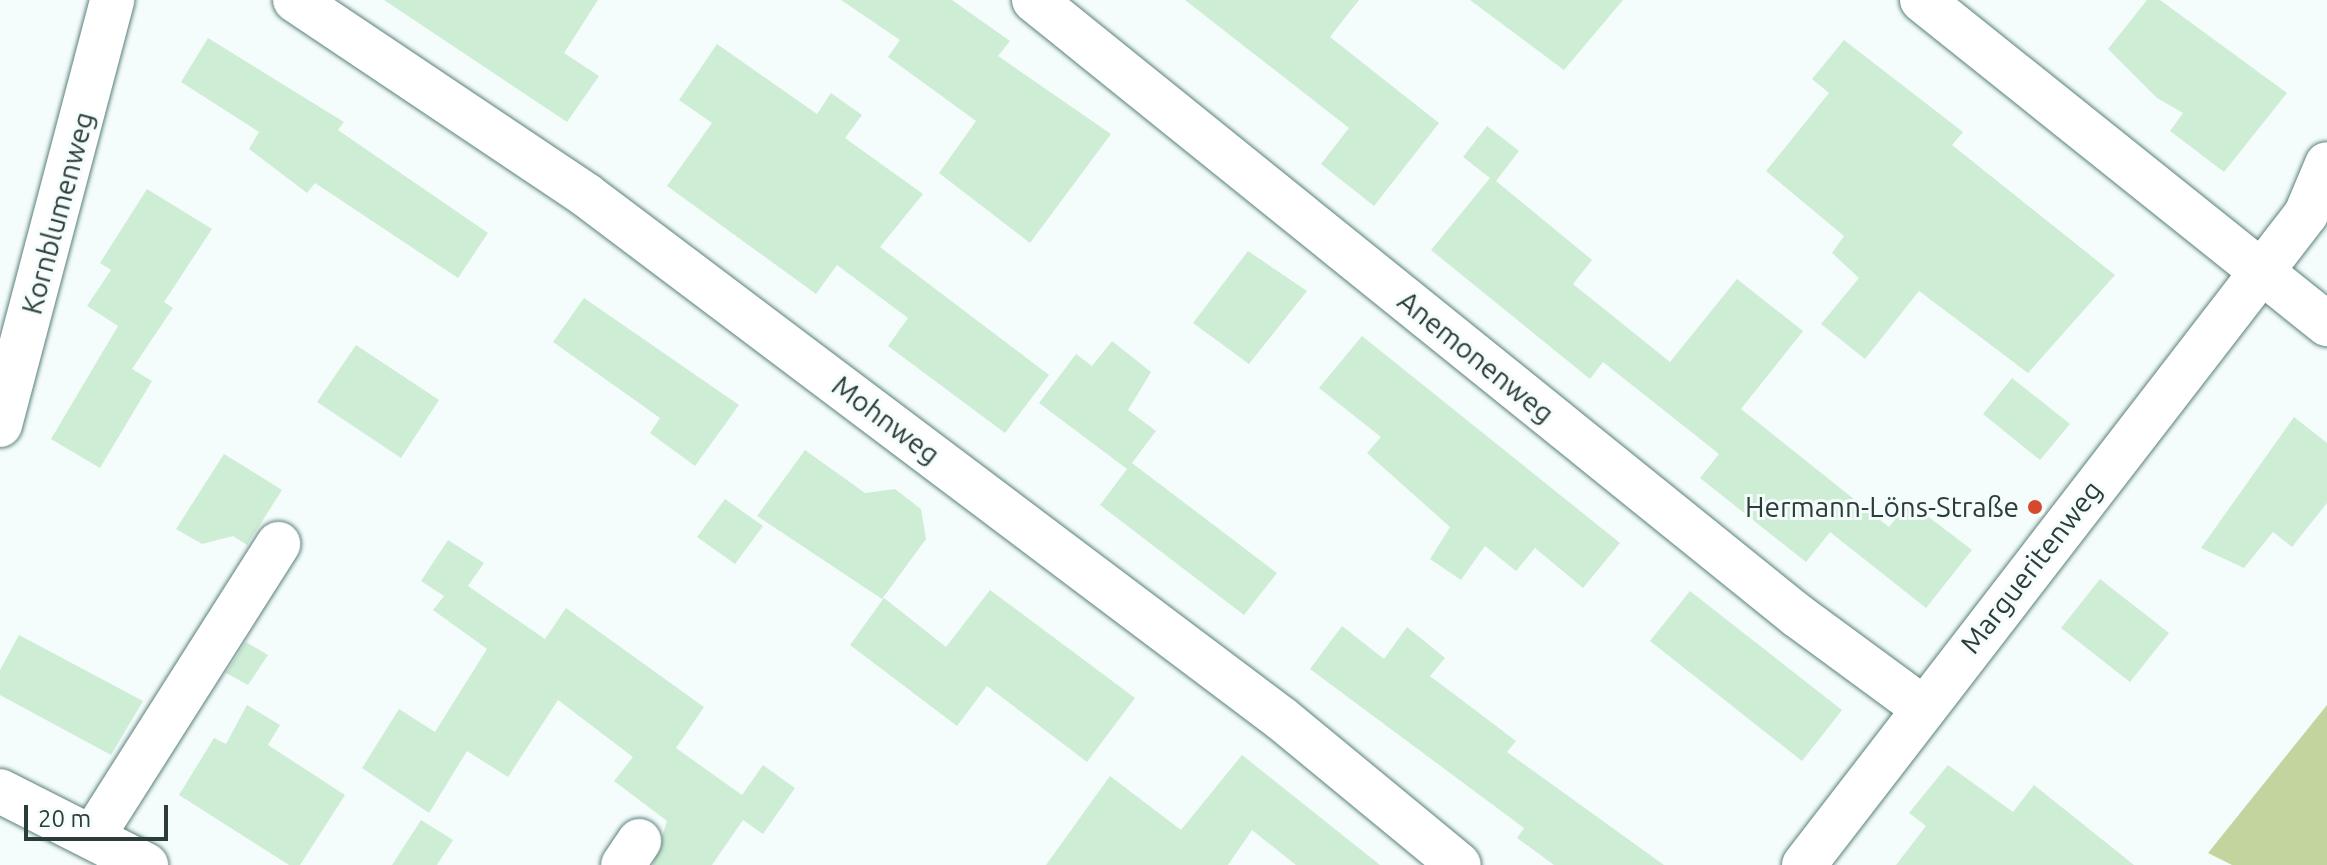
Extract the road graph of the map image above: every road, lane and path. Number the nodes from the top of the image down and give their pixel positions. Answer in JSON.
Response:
{"nodes":[{"id":1,"x":112,"y":0,"type":"edge"},
{"id":2,"x":295,"y":0,"type":"edge"},
{"id":3,"x":1034,"y":0,"type":"edge"},
{"id":4,"x":1922,"y":0,"type":"edge"},
{"id":5,"x":2327,"y":164,"type":"edge"},
{"id":6,"x":2261,"y":271,"type":"junction"},
{"id":7,"x":2327,"y":324,"type":"edge"},
{"id":8,"x":0,"y":425,"type":"edge"},
{"id":9,"x":278,"y":544,"type":"dead end"},
{"id":10,"x":1922,"y":707,"type":"junction"},
{"id":11,"x":0,"y":791,"type":"edge"},
{"id":12,"x":93,"y":836,"type":"junction"},
{"id":13,"x":146,"y":865,"type":"edge"},
{"id":14,"x":1459,"y":865,"type":"edge"},
{"id":15,"x":1804,"y":865,"type":"edge"}],
"edges":[{"from":1,"to":8,"type":"street","name":"Kornblumenweg"},
{"from":2,"to":14,"type":"street","name":"Mohnweg"},
{"from":3,"to":10,"type":"street","name":"Anemonenweg"},
{"from":4,"to":6,"type":"street"},
{"from":5,"to":6,"type":"street","name":"Margueritenweg"},
{"from":6,"to":7,"type":"street"},
{"from":6,"to":10,"type":"street","name":"Margueritenweg"},
{"from":9,"to":12,"type":"street"},
{"from":10,"to":15,"type":"street","name":"Margueritenweg"},
{"from":11,"to":12,"type":"street"},
{"from":12,"to":13,"type":"street"}]}
